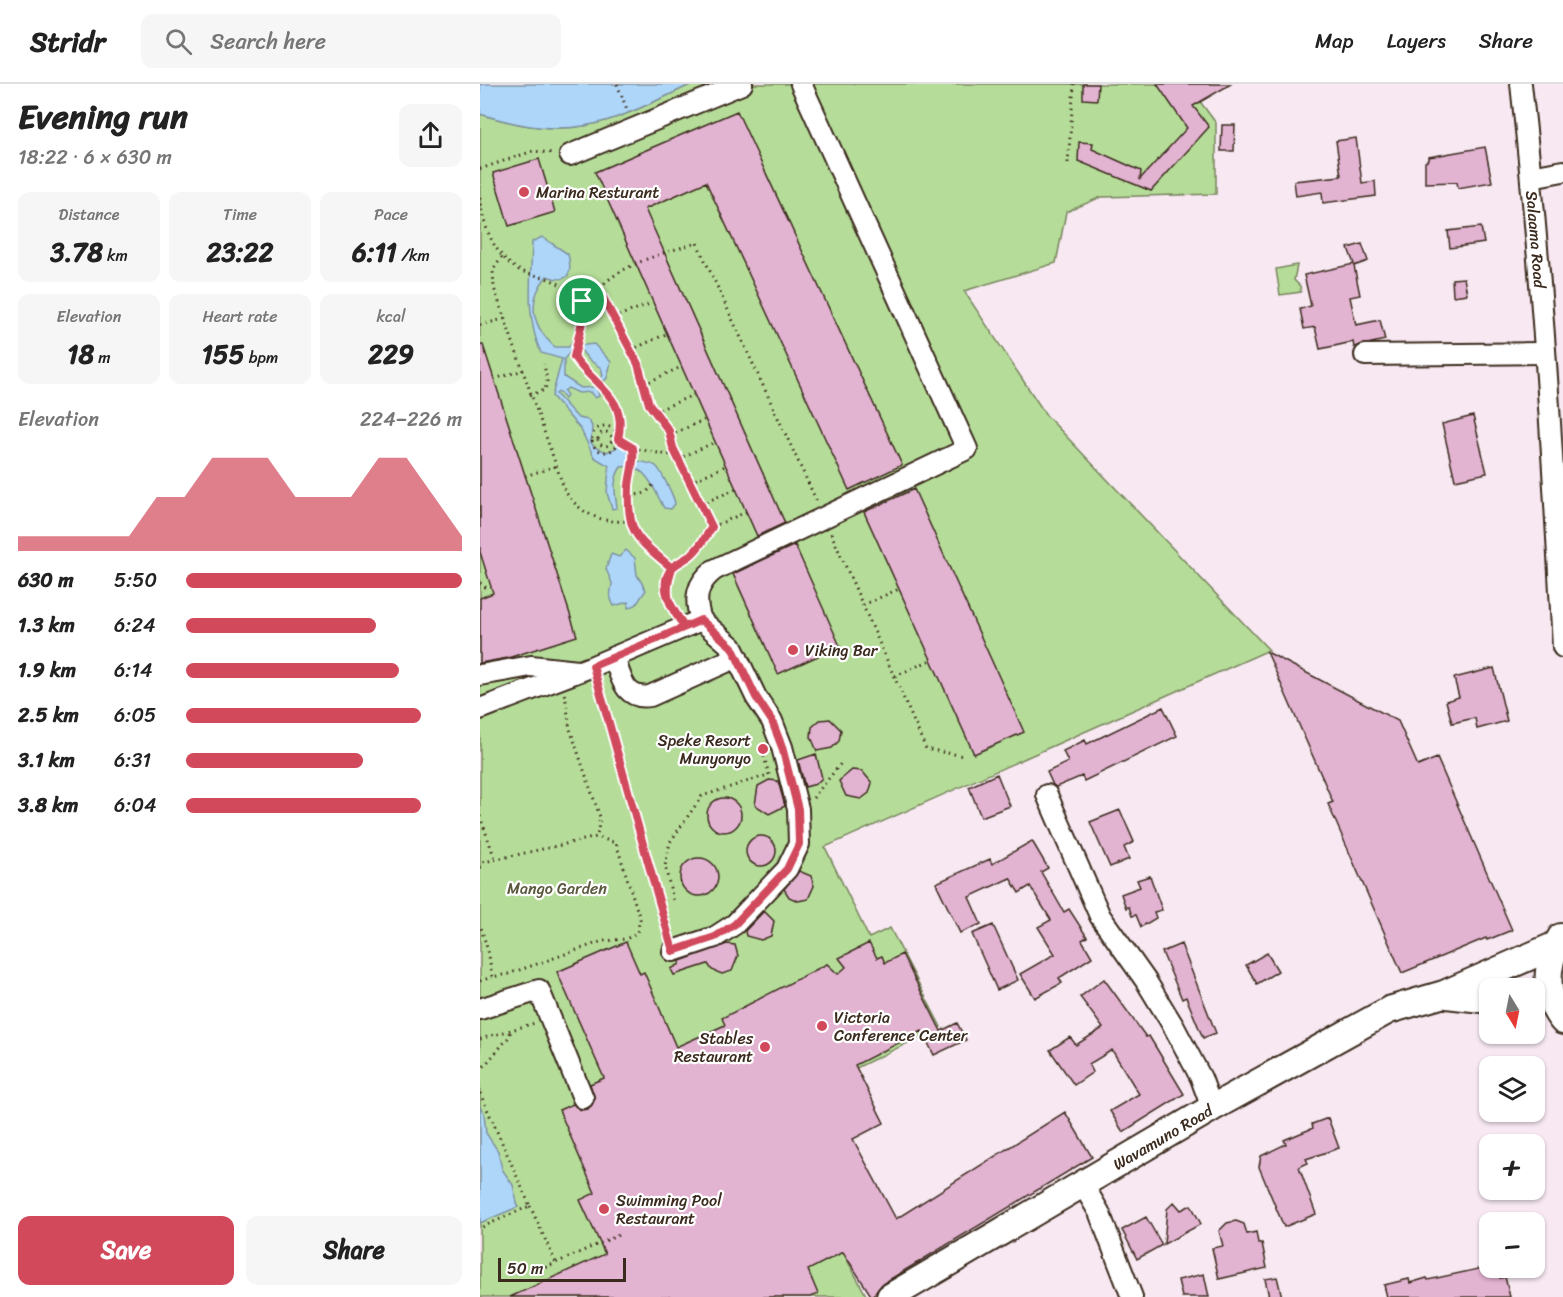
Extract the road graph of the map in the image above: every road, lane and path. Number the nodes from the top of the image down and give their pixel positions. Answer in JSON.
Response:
{"nodes":[{"id":1,"x":616,"y":84,"type":"edge"},
{"id":2,"x":742,"y":84,"type":"edge"},
{"id":3,"x":801,"y":84,"type":"edge"},
{"id":4,"x":1074,"y":84,"type":"edge"},
{"id":5,"x":1521,"y":84,"type":"edge"},
{"id":6,"x":629,"y":114,"type":"dead end"},
{"id":7,"x":570,"y":155,"type":"joint"},
{"id":8,"x":1068,"y":163,"type":"dead end"},
{"id":9,"x":481,"y":168,"type":"edge"},
{"id":10,"x":1563,"y":171,"type":"edge"},
{"id":11,"x":480,"y":175,"type":"edge"},
{"id":12,"x":1531,"y":177,"type":"junction"},
{"id":13,"x":480,"y":198,"type":"edge"},
{"id":14,"x":697,"y":243,"type":"dead end"},
{"id":15,"x":502,"y":257,"type":"junction"},
{"id":16,"x":601,"y":294,"type":"junction"},
{"id":17,"x":582,"y":301,"type":"junction"},
{"id":18,"x":652,"y":303,"type":"dead end"},
{"id":19,"x":614,"y":318,"type":"junction"},
{"id":20,"x":504,"y":319,"type":"junction"},
{"id":21,"x":480,"y":325,"type":"edge"},
{"id":22,"x":666,"y":334,"type":"dead end"},
{"id":23,"x":631,"y":350,"type":"junction"},
{"id":24,"x":1545,"y":353,"type":"junction"},
{"id":25,"x":1365,"y":355,"type":"dead end"},
{"id":26,"x":544,"y":364,"type":"dead end"},
{"id":27,"x":681,"y":367,"type":"dead end"},
{"id":28,"x":525,"y":370,"type":"junction"},
{"id":29,"x":494,"y":379,"type":"dead end"},
{"id":30,"x":644,"y":384,"type":"junction"},
{"id":31,"x":530,"y":395,"type":"junction"},
{"id":32,"x":693,"y":395,"type":"dead end"},
{"id":33,"x":654,"y":412,"type":"junction"},
{"id":34,"x":704,"y":420,"type":"dead end"},
{"id":35,"x":606,"y":426,"type":"junction"},
{"id":36,"x":604,"y":432,"type":"junction"},
{"id":37,"x":669,"y":435,"type":"junction"},
{"id":38,"x":612,"y":439,"type":"junction"},
{"id":39,"x":618,"y":439,"type":"junction"},
{"id":40,"x":715,"y":442,"type":"dead end"},
{"id":41,"x":633,"y":448,"type":"junction"},
{"id":42,"x":676,"y":453,"type":"junction"},
{"id":43,"x":678,"y":459,"type":"junction"},
{"id":44,"x":556,"y":466,"type":"junction"},
{"id":45,"x":725,"y":466,"type":"dead end"},
{"id":46,"x":525,"y":476,"type":"dead end"},
{"id":47,"x":690,"y":482,"type":"junction"},
{"id":48,"x":653,"y":485,"type":"dead end"},
{"id":49,"x":736,"y":489,"type":"dead end"},
{"id":50,"x":631,"y":496,"type":"junction"},
{"id":51,"x":700,"y":504,"type":"junction"},
{"id":52,"x":746,"y":512,"type":"dead end"},
{"id":53,"x":629,"y":521,"type":"junction"},
{"id":54,"x":712,"y":527,"type":"junction"},
{"id":55,"x":672,"y":568,"type":"junction"},
{"id":56,"x":480,"y":583,"type":"edge"},
{"id":57,"x":899,"y":589,"type":"dead end"},
{"id":58,"x":489,"y":590,"type":"dead end"},
{"id":59,"x":863,"y":605,"type":"dead end"},
{"id":60,"x":693,"y":623,"type":"junction"},
{"id":61,"x":1563,"y":646,"type":"edge"},
{"id":62,"x":614,"y":657,"type":"junction"},
{"id":63,"x":737,"y":657,"type":"junction"},
{"id":64,"x":931,"y":660,"type":"dead end"},
{"id":65,"x":578,"y":673,"type":"junction"},
{"id":66,"x":480,"y":675,"type":"edge"},
{"id":67,"x":894,"y":676,"type":"dead end"},
{"id":68,"x":480,"y":709,"type":"edge"},
{"id":69,"x":480,"y":714,"type":"edge"},
{"id":70,"x":842,"y":762,"type":"dead end"},
{"id":71,"x":768,"y":775,"type":"dead end"},
{"id":72,"x":1047,"y":795,"type":"dead end"},
{"id":73,"x":798,"y":809,"type":"junction"},
{"id":74,"x":480,"y":816,"type":"edge"},
{"id":75,"x":597,"y":837,"type":"junction"},
{"id":76,"x":495,"y":859,"type":"junction"},
{"id":77,"x":480,"y":868,"type":"edge"},
{"id":78,"x":673,"y":900,"type":"dead end"},
{"id":79,"x":480,"y":924,"type":"edge"},
{"id":80,"x":1560,"y":940,"type":"edge"},
{"id":81,"x":673,"y":951,"type":"joint"},
{"id":82,"x":492,"y":977,"type":"junction"},
{"id":83,"x":480,"y":981,"type":"edge"},
{"id":84,"x":540,"y":993,"type":"junction"},
{"id":85,"x":1444,"y":994,"type":"junction"},
{"id":86,"x":1479,"y":999,"type":"edge"},
{"id":87,"x":480,"y":1009,"type":"edge"},
{"id":88,"x":1552,"y":1015,"type":"edge"},
{"id":89,"x":480,"y":1017,"type":"edge"},
{"id":90,"x":551,"y":1018,"type":"junction"},
{"id":91,"x":511,"y":1030,"type":"junction"},
{"id":92,"x":480,"y":1039,"type":"edge"},
{"id":93,"x":480,"y":1071,"type":"edge"},
{"id":94,"x":480,"y":1093,"type":"edge"},
{"id":95,"x":583,"y":1098,"type":"dead end"},
{"id":96,"x":1212,"y":1108,"type":"junction"},
{"id":97,"x":1082,"y":1184,"type":"junction"},
{"id":98,"x":530,"y":1206,"type":"junction"},
{"id":99,"x":480,"y":1228,"type":"edge"},
{"id":100,"x":621,"y":1234,"type":"dead end"},
{"id":101,"x":556,"y":1263,"type":"junction"},
{"id":102,"x":545,"y":1281,"type":"dead end"},
{"id":103,"x":890,"y":1297,"type":"edge"},
{"id":104,"x":1132,"y":1297,"type":"edge"}],
"edges":[{"from":1,"to":6,"type":"path"},
{"from":2,"to":7,"type":"street"},
{"from":3,"to":60,"type":"street"},
{"from":4,"to":8,"type":"path"},
{"from":5,"to":12,"type":"street","name":"Salaama Road"},
{"from":7,"to":9,"type":"path"},
{"from":9,"to":11,"type":"path"},
{"from":10,"to":12,"type":"street"},
{"from":12,"to":24,"type":"street","name":"Salaama Road"},
{"from":13,"to":15,"type":"path"},
{"from":14,"to":16,"type":"path"},
{"from":15,"to":17,"type":"path"},
{"from":15,"to":20,"type":"path"},
{"from":16,"to":17,"type":"path"},
{"from":16,"to":19,"type":"path"},
{"from":17,"to":39,"type":"path"},
{"from":18,"to":19,"type":"path"},
{"from":19,"to":23,"type":"path"},
{"from":20,"to":21,"type":"path"},
{"from":20,"to":28,"type":"path"},
{"from":22,"to":23,"type":"path"},
{"from":23,"to":30,"type":"path"},
{"from":24,"to":25,"type":"street"},
{"from":24,"to":61,"type":"street","name":"Salaama Road"},
{"from":26,"to":31,"type":"path"},
{"from":27,"to":30,"type":"path"},
{"from":28,"to":29,"type":"path"},
{"from":28,"to":31,"type":"path"},
{"from":30,"to":33,"type":"path"},
{"from":31,"to":44,"type":"path"},
{"from":32,"to":33,"type":"path"},
{"from":33,"to":37,"type":"path"},
{"from":34,"to":37,"type":"path"},
{"from":35,"to":36,"type":"path"},
{"from":35,"to":39,"type":"path"},
{"from":35,"to":39,"type":"path"},
{"from":36,"to":38,"type":"path"},
{"from":36,"to":38,"type":"path"},
{"from":37,"to":42,"type":"path"},
{"from":38,"to":39,"type":"path"},
{"from":39,"to":41,"type":"path"},
{"from":40,"to":43,"type":"path"},
{"from":41,"to":42,"type":"path"},
{"from":41,"to":50,"type":"path"},
{"from":42,"to":43,"type":"path"},
{"from":43,"to":47,"type":"path"},
{"from":44,"to":46,"type":"path"},
{"from":44,"to":53,"type":"path"},
{"from":45,"to":47,"type":"path"},
{"from":47,"to":51,"type":"path"},
{"from":48,"to":50,"type":"path"},
{"from":49,"to":51,"type":"path"},
{"from":50,"to":53,"type":"path"},
{"from":51,"to":54,"type":"path"},
{"from":52,"to":54,"type":"path"},
{"from":53,"to":55,"type":"path"},
{"from":54,"to":55,"type":"path"},
{"from":55,"to":60,"type":"path"},
{"from":56,"to":58,"type":"path"},
{"from":57,"to":59,"type":"path"},
{"from":60,"to":62,"type":"street"},
{"from":60,"to":63,"type":"street"},
{"from":62,"to":63,"type":"street"},
{"from":62,"to":65,"type":"street"},
{"from":63,"to":73,"type":"street"},
{"from":64,"to":67,"type":"path"},
{"from":65,"to":66,"type":"street"},
{"from":65,"to":68,"type":"street"},
{"from":65,"to":69,"type":"street"},
{"from":65,"to":75,"type":"path"},
{"from":65,"to":81,"type":"path"},
{"from":70,"to":73,"type":"path"},
{"from":71,"to":78,"type":"path"},
{"from":72,"to":96,"type":"street"},
{"from":73,"to":81,"type":"street"},
{"from":74,"to":76,"type":"path"},
{"from":75,"to":76,"type":"path"},
{"from":75,"to":82,"type":"path"},
{"from":76,"to":77,"type":"path"},
{"from":79,"to":82,"type":"path"},
{"from":80,"to":85,"type":"main road","name":"Wavamuno Road"},
{"from":80,"to":88,"type":"main road"},
{"from":82,"to":83,"type":"path"},
{"from":84,"to":87,"type":"street"},
{"from":84,"to":89,"type":"street"},
{"from":84,"to":90,"type":"street"},
{"from":85,"to":86,"type":"main road","name":"Wavamuno Road"},
{"from":85,"to":96,"type":"main road","name":"Wavamuno Road"},
{"from":90,"to":91,"type":"path"},
{"from":90,"to":95,"type":"street"},
{"from":91,"to":92,"type":"path"},
{"from":91,"to":93,"type":"path"},
{"from":94,"to":98,"type":"path"},
{"from":96,"to":97,"type":"main road","name":"Wavamuno Road"},
{"from":97,"to":103,"type":"main road","name":"Wavamuno Road"},
{"from":97,"to":104,"type":"street"},
{"from":98,"to":99,"type":"path"},
{"from":98,"to":101,"type":"path"},
{"from":100,"to":101,"type":"path"},
{"from":101,"to":102,"type":"path"}]}
